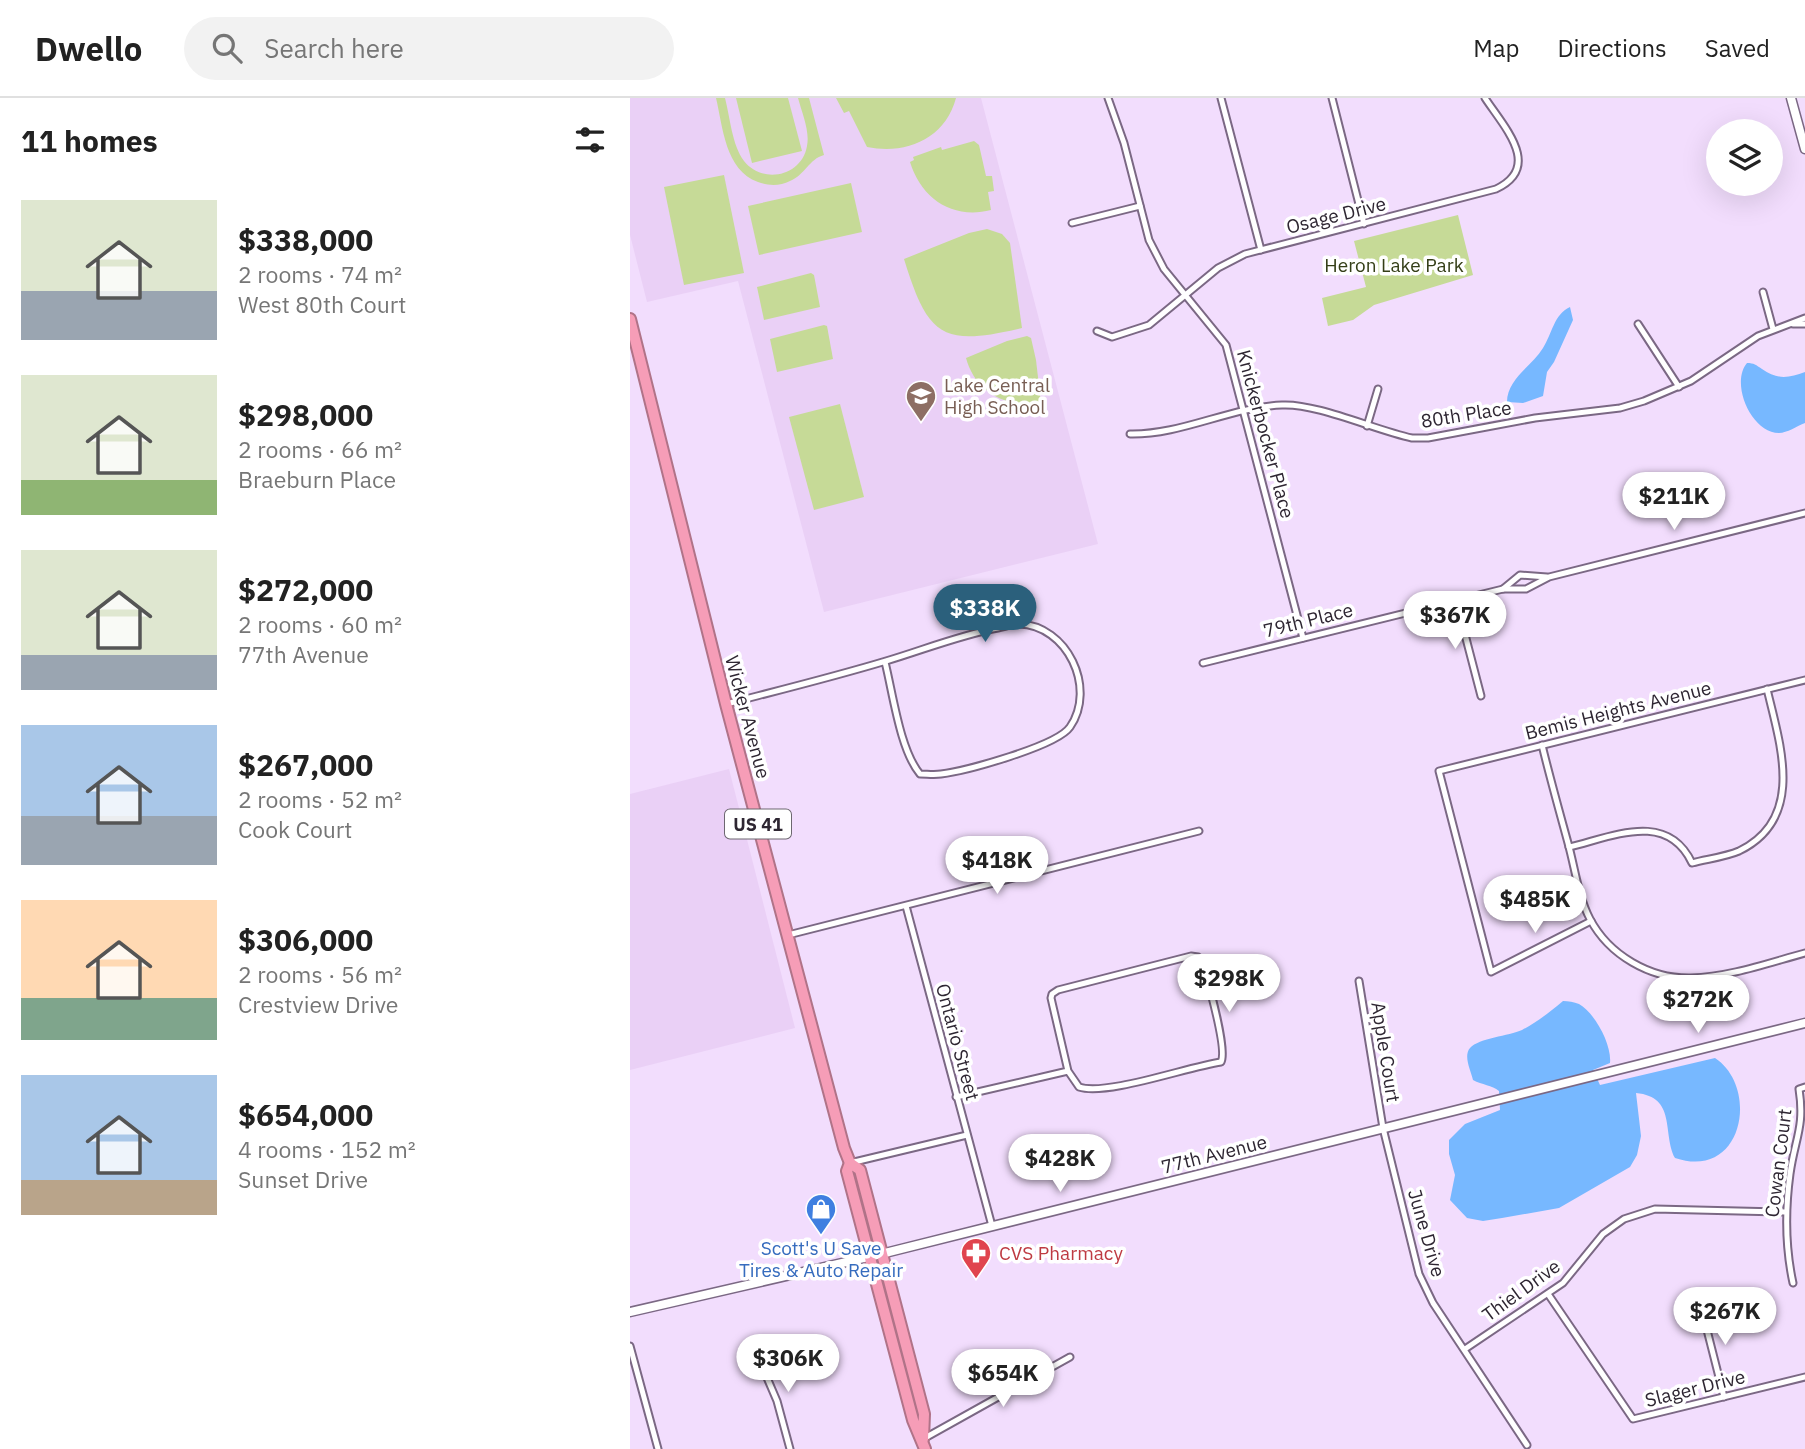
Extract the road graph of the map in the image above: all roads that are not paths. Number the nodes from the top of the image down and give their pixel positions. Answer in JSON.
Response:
{"nodes":[{"id":1,"x":1108,"y":98,"type":"edge"},
{"id":2,"x":1221,"y":98,"type":"edge"},
{"id":3,"x":1332,"y":98,"type":"edge"},
{"id":4,"x":1485,"y":98,"type":"edge"},
{"id":5,"x":1791,"y":98,"type":"edge"},
{"id":6,"x":1805,"y":149,"type":"edge"},
{"id":7,"x":1140,"y":206,"type":"junction"},
{"id":8,"x":1072,"y":223,"type":"dead end"},
{"id":9,"x":1364,"y":224,"type":"junction"},
{"id":10,"x":1261,"y":250,"type":"junction"},
{"id":11,"x":1763,"y":292,"type":"dead end"},
{"id":12,"x":1186,"y":296,"type":"junction"},
{"id":13,"x":1805,"y":318,"type":"edge"},
{"id":14,"x":630,"y":319,"type":"edge"},
{"id":15,"x":1639,"y":324,"type":"dead end"},
{"id":16,"x":1793,"y":324,"type":"junction"},
{"id":17,"x":1805,"y":324,"type":"edge"},
{"id":18,"x":1773,"y":329,"type":"junction"},
{"id":19,"x":1097,"y":331,"type":"dead end"},
{"id":20,"x":1679,"y":387,"type":"junction"},
{"id":21,"x":1378,"y":389,"type":"dead end"},
{"id":22,"x":1244,"y":412,"type":"junction"},
{"id":23,"x":1367,"y":426,"type":"junction"},
{"id":24,"x":1130,"y":434,"type":"dead end"},
{"id":25,"x":1805,"y":513,"type":"edge"},
{"id":26,"x":1549,"y":577,"type":"junction"},
{"id":27,"x":1503,"y":589,"type":"junction"},
{"id":28,"x":1456,"y":600,"type":"junction"},
{"id":29,"x":1303,"y":638,"type":"junction"},
{"id":30,"x":885,"y":662,"type":"junction"},
{"id":31,"x":1203,"y":663,"type":"dead end"},
{"id":32,"x":1805,"y":680,"type":"edge"},
{"id":33,"x":1767,"y":689,"type":"junction"},
{"id":34,"x":1481,"y":696,"type":"dead end"},
{"id":35,"x":726,"y":704,"type":"junction"},
{"id":36,"x":1542,"y":745,"type":"junction"},
{"id":37,"x":1199,"y":831,"type":"dead end"},
{"id":38,"x":1569,"y":847,"type":"junction"},
{"id":39,"x":906,"y":906,"type":"junction"},
{"id":40,"x":1591,"y":921,"type":"junction"},
{"id":41,"x":788,"y":935,"type":"junction"},
{"id":42,"x":1805,"y":953,"type":"edge"},
{"id":43,"x":1359,"y":981,"type":"dead end"},
{"id":44,"x":1805,"y":1023,"type":"edge"},
{"id":45,"x":1068,"y":1071,"type":"junction"},
{"id":46,"x":1802,"y":1088,"type":"edge"},
{"id":47,"x":956,"y":1097,"type":"junction"},
{"id":48,"x":1383,"y":1128,"type":"junction"},
{"id":49,"x":967,"y":1135,"type":"junction"},
{"id":50,"x":850,"y":1163,"type":"junction"},
{"id":51,"x":1785,"y":1212,"type":"junction"},
{"id":52,"x":992,"y":1226,"type":"junction"},
{"id":53,"x":881,"y":1254,"type":"junction"},
{"id":54,"x":869,"y":1256,"type":"junction"},
{"id":55,"x":1793,"y":1283,"type":"dead end"},
{"id":56,"x":1548,"y":1294,"type":"junction"},
{"id":57,"x":630,"y":1312,"type":"edge"},
{"id":58,"x":1695,"y":1314,"type":"dead end"},
{"id":59,"x":630,"y":1346,"type":"edge"},
{"id":60,"x":759,"y":1347,"type":"dead end"},
{"id":61,"x":1465,"y":1349,"type":"junction"},
{"id":62,"x":1070,"y":1357,"type":"dead end"},
{"id":63,"x":1805,"y":1377,"type":"edge"},
{"id":64,"x":1724,"y":1397,"type":"junction"},
{"id":65,"x":924,"y":1444,"type":"edge"},
{"id":66,"x":1527,"y":1445,"type":"dead end"},
{"id":67,"x":658,"y":1449,"type":"edge"},
{"id":68,"x":790,"y":1449,"type":"edge"}],
"edges":[{"from":1,"to":7,"type":"street","name":"Knickerbocker Place"},
{"from":2,"to":10,"type":"street"},
{"from":3,"to":9,"type":"street"},
{"from":4,"to":9,"type":"street","name":"Osage Drive"},
{"from":5,"to":6,"type":"street"},
{"from":7,"to":8,"type":"street"},
{"from":7,"to":12,"type":"street","name":"Knickerbocker Place"},
{"from":9,"to":10,"type":"street","name":"Osage Drive"},
{"from":10,"to":12,"type":"street","name":"Osage Drive"},
{"from":11,"to":18,"type":"street"},
{"from":12,"to":19,"type":"street","name":"Osage Drive"},
{"from":12,"to":22,"type":"street","name":"Knickerbocker Place"},
{"from":13,"to":16,"type":"street","name":"80th Place"},
{"from":14,"to":35,"type":"highway","name":"Wicker Avenue","number":"US 41"},
{"from":15,"to":20,"type":"street"},
{"from":16,"to":17,"type":"street","name":"80th Place"},
{"from":16,"to":18,"type":"street","name":"80th Place"},
{"from":18,"to":20,"type":"street","name":"80th Place"},
{"from":20,"to":23,"type":"street","name":"80th Place"},
{"from":21,"to":23,"type":"street"},
{"from":22,"to":23,"type":"street","name":"80th Place"},
{"from":22,"to":24,"type":"street","name":"80th Place"},
{"from":22,"to":29,"type":"street","name":"Knickerbocker Place"},
{"from":25,"to":26,"type":"street","name":"79th Place"},
{"from":26,"to":27,"type":"street","name":"79th Place"},
{"from":26,"to":27,"type":"street","name":"79th Place"},
{"from":27,"to":28,"type":"street","name":"79th Place"},
{"from":28,"to":29,"type":"street","name":"79th Place"},
{"from":28,"to":34,"type":"street"},
{"from":29,"to":31,"type":"street","name":"79th Place"},
{"from":30,"to":30,"type":"street"},
{"from":30,"to":35,"type":"street"},
{"from":32,"to":33,"type":"street","name":"Bemis Heights Avenue"},
{"from":33,"to":36,"type":"street","name":"Bemis Heights Avenue"},
{"from":33,"to":38,"type":"street"},
{"from":35,"to":41,"type":"highway","name":"Wicker Avenue","number":"US 41"},
{"from":36,"to":38,"type":"street"},
{"from":36,"to":40,"type":"street","name":"Bemis Heights Avenue"},
{"from":37,"to":39,"type":"street"},
{"from":38,"to":40,"type":"street"},
{"from":39,"to":41,"type":"street"},
{"from":39,"to":47,"type":"street","name":"Ontario Street"},
{"from":40,"to":42,"type":"street"},
{"from":41,"to":50,"type":"highway","name":"Wicker Avenue","number":"US 41"},
{"from":43,"to":48,"type":"street","name":"Apple Court"},
{"from":44,"to":48,"type":"street","name":"77th Avenue"},
{"from":45,"to":45,"type":"street"},
{"from":45,"to":47,"type":"street"},
{"from":46,"to":51,"type":"street","name":"Cowan Court"},
{"from":47,"to":49,"type":"street","name":"Ontario Street"},
{"from":48,"to":52,"type":"street","name":"77th Avenue"},
{"from":48,"to":61,"type":"street","name":"June Drive"},
{"from":49,"to":50,"type":"street"},
{"from":49,"to":52,"type":"street","name":"Ontario Street"},
{"from":50,"to":53,"type":"highway","name":"Wicker Avenue","number":"US 41"},
{"from":50,"to":54,"type":"highway","name":"Wicker Avenue","number":"US 41"},
{"from":51,"to":55,"type":"street","name":"Cowan Court"},
{"from":51,"to":56,"type":"street","name":"Thiel Drive"},
{"from":52,"to":53,"type":"street","name":"77th Avenue"},
{"from":53,"to":54,"type":"street","name":"77th Avenue"},
{"from":53,"to":65,"type":"highway","name":"Wicker Avenue","number":"US 41"},
{"from":54,"to":57,"type":"street","name":"77th Avenue"},
{"from":54,"to":65,"type":"highway","name":"Wicker Avenue","number":"US 41"},
{"from":56,"to":61,"type":"street","name":"Thiel Drive"},
{"from":56,"to":64,"type":"street","name":"Slager Drive"},
{"from":58,"to":64,"type":"street"},
{"from":59,"to":67,"type":"street"},
{"from":60,"to":68,"type":"street"},
{"from":61,"to":66,"type":"street","name":"June Drive"},
{"from":62,"to":65,"type":"street"},
{"from":63,"to":64,"type":"street","name":"Slager Drive"}]}
